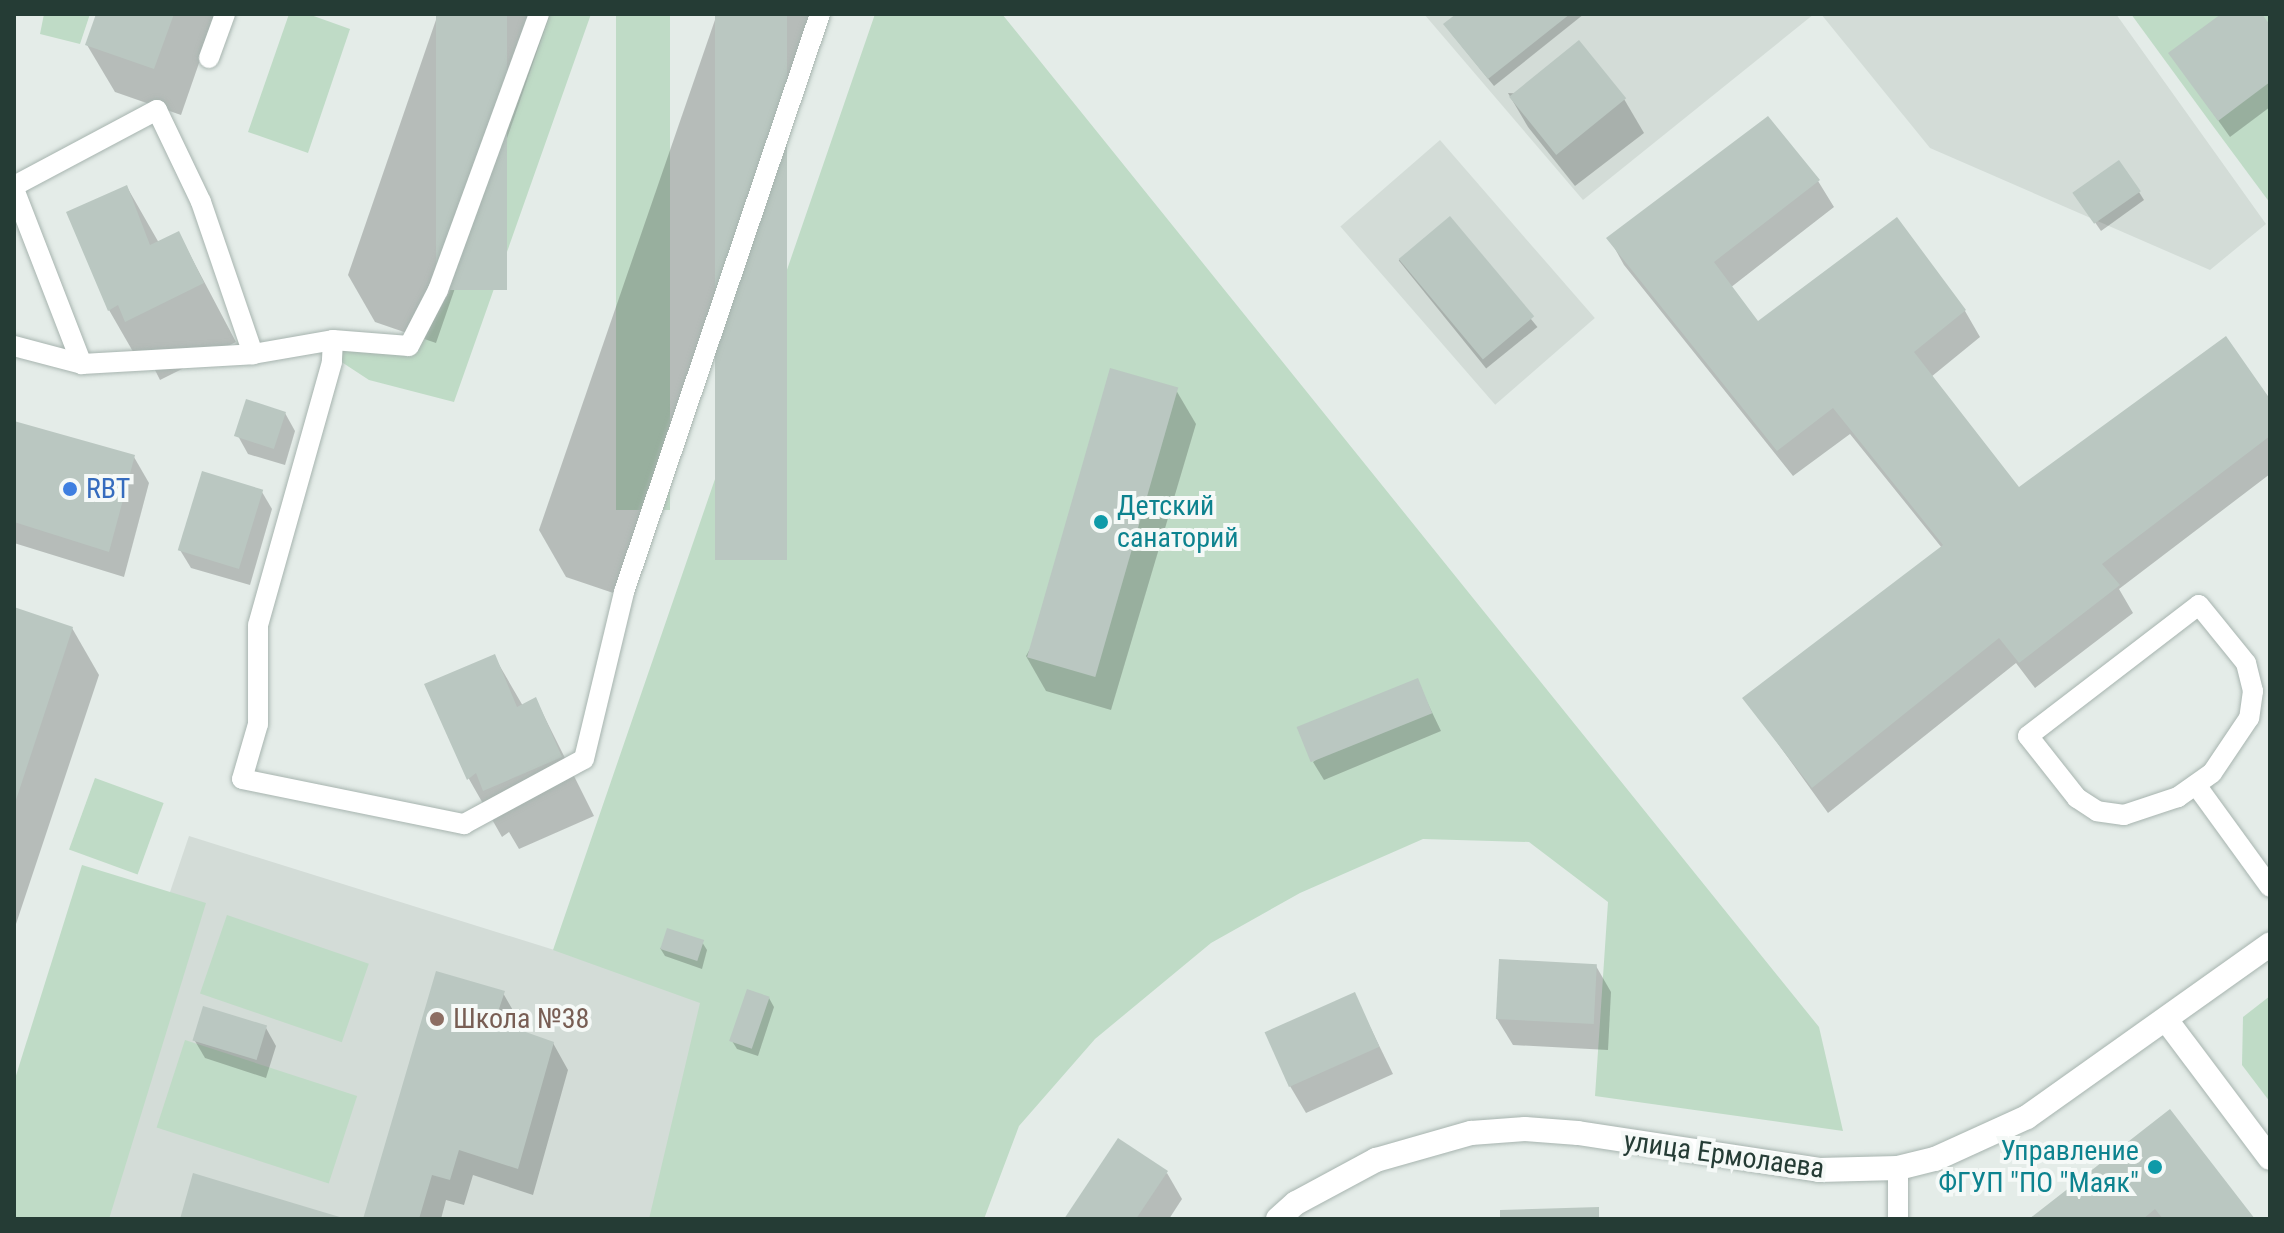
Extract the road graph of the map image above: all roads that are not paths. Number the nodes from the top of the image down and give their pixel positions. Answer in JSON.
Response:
{"nodes":[{"id":1,"x":225,"y":14,"type":"edge"},
{"id":2,"x":539,"y":14,"type":"edge"},
{"id":3,"x":820,"y":14,"type":"edge"},
{"id":4,"x":209,"y":58,"type":"dead end"},
{"id":5,"x":14,"y":187,"type":"edge"},
{"id":6,"x":333,"y":340,"type":"junction"},
{"id":7,"x":14,"y":346,"type":"edge"},
{"id":8,"x":253,"y":354,"type":"junction"},
{"id":9,"x":82,"y":364,"type":"junction"},
{"id":10,"x":2196,"y":785,"type":"junction"},
{"id":11,"x":2270,"y":887,"type":"edge"},
{"id":12,"x":2270,"y":944,"type":"edge"},
{"id":13,"x":2167,"y":1021,"type":"junction"},
{"id":14,"x":2270,"y":1158,"type":"edge"},
{"id":15,"x":1898,"y":1168,"type":"junction"},
{"id":16,"x":1278,"y":1219,"type":"edge"},
{"id":17,"x":1898,"y":1219,"type":"edge"}],
"edges":[{"from":1,"to":4,"type":"lane"},
{"from":2,"to":6,"type":"lane"},
{"from":3,"to":6,"type":"lane"},
{"from":5,"to":8,"type":"lane"},
{"from":5,"to":9,"type":"lane"},
{"from":6,"to":8,"type":"lane"},
{"from":7,"to":9,"type":"lane"},
{"from":8,"to":9,"type":"lane"},
{"from":10,"to":10,"type":"lane"},
{"from":10,"to":11,"type":"lane"},
{"from":12,"to":13,"type":"street","name":"улица Ермолаева"},
{"from":13,"to":14,"type":"street"},
{"from":13,"to":15,"type":"street","name":"улица Ермолаева"},
{"from":15,"to":16,"type":"street","name":"улица Ермолаева"},
{"from":15,"to":17,"type":"lane"}]}
